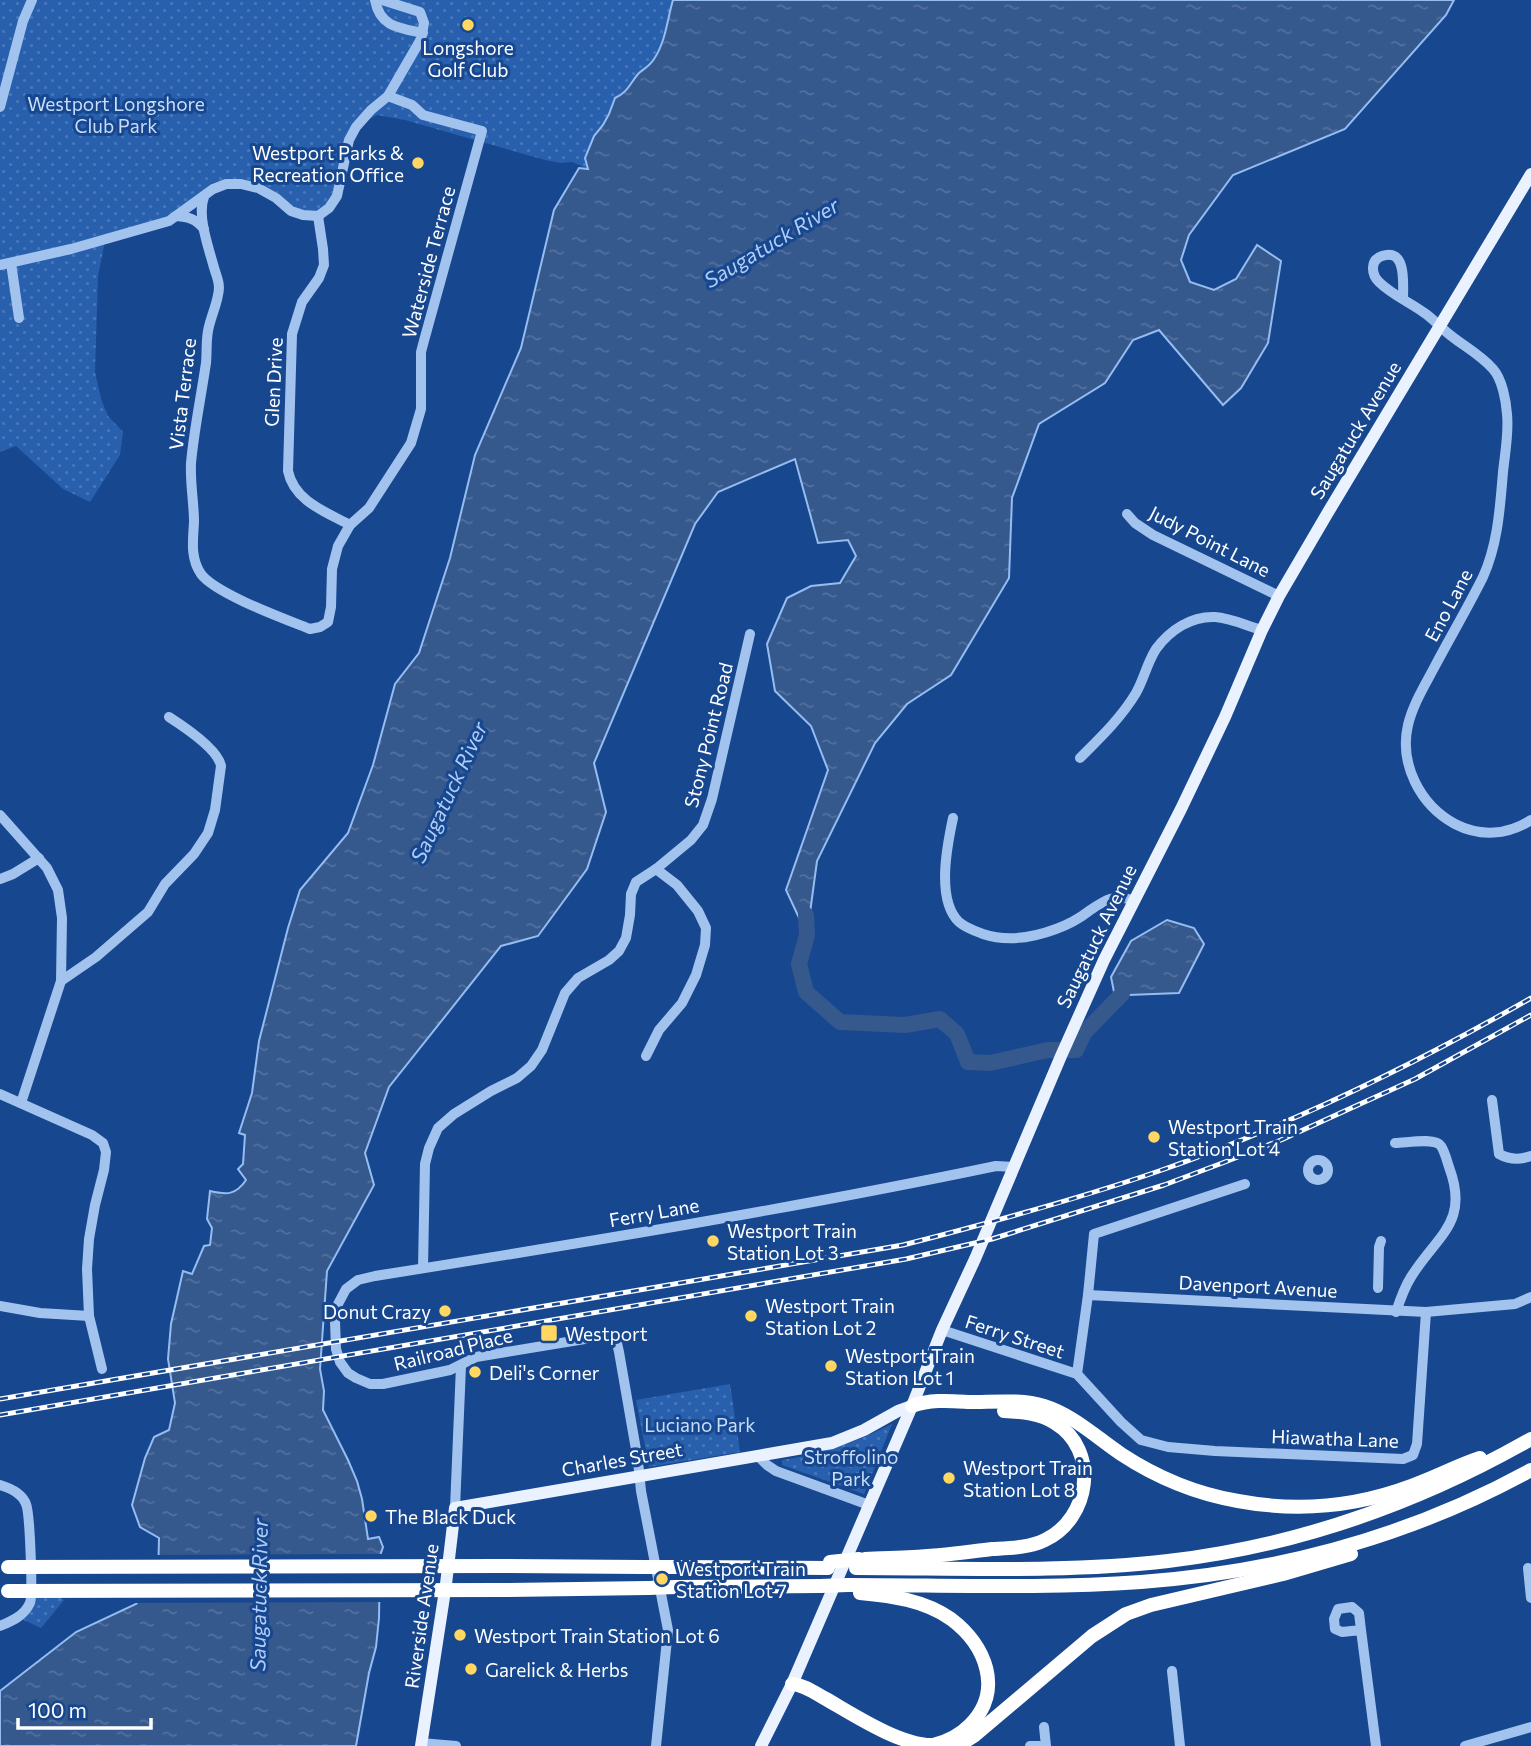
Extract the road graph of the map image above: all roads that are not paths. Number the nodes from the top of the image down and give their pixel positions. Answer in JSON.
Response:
{"nodes":[{"id":1,"x":32,"y":0,"type":"edge"},
{"id":2,"x":375,"y":0,"type":"edge"},
{"id":3,"x":382,"y":0,"type":"edge"},
{"id":4,"x":423,"y":33,"type":"junction"},
{"id":5,"x":388,"y":96,"type":"junction"},
{"id":6,"x":0,"y":107,"type":"edge"},
{"id":7,"x":1531,"y":174,"type":"edge"},
{"id":8,"x":204,"y":197,"type":"junction"},
{"id":9,"x":176,"y":216,"type":"junction"},
{"id":10,"x":318,"y":216,"type":"junction"},
{"id":11,"x":204,"y":229,"type":"junction"},
{"id":12,"x":12,"y":263,"type":"junction"},
{"id":13,"x":0,"y":265,"type":"edge"},
{"id":14,"x":1403,"y":299,"type":"dead end"},
{"id":15,"x":19,"y":318,"type":"dead end"},
{"id":16,"x":1440,"y":327,"type":"junction"},
{"id":17,"x":1127,"y":514,"type":"dead end"},
{"id":18,"x":349,"y":525,"type":"junction"},
{"id":19,"x":197,"y":566,"type":"joint"},
{"id":20,"x":1279,"y":596,"type":"junction"},
{"id":21,"x":1262,"y":630,"type":"junction"},
{"id":22,"x":750,"y":634,"type":"dead end"},
{"id":23,"x":169,"y":716,"type":"dead end"},
{"id":24,"x":1080,"y":758,"type":"dead end"},
{"id":25,"x":0,"y":815,"type":"edge"},
{"id":26,"x":953,"y":818,"type":"dead end"},
{"id":27,"x":1531,"y":820,"type":"edge"},
{"id":28,"x":39,"y":858,"type":"junction"},
{"id":29,"x":656,"y":869,"type":"junction"},
{"id":30,"x":0,"y":879,"type":"edge"},
{"id":31,"x":1133,"y":900,"type":"junction"},
{"id":32,"x":61,"y":981,"type":"junction"},
{"id":33,"x":646,"y":1056,"type":"dead end"},
{"id":34,"x":0,"y":1094,"type":"edge"},
{"id":35,"x":1492,"y":1100,"type":"dead end"},
{"id":36,"x":21,"y":1103,"type":"junction"},
{"id":37,"x":1395,"y":1143,"type":"dead end"},
{"id":38,"x":1531,"y":1156,"type":"edge"},
{"id":39,"x":1013,"y":1167,"type":"junction"},
{"id":40,"x":1245,"y":1184,"type":"dead end"},
{"id":41,"x":1381,"y":1241,"type":"dead end"},
{"id":42,"x":423,"y":1268,"type":"junction"},
{"id":43,"x":1378,"y":1287,"type":"dead end"},
{"id":44,"x":1088,"y":1295,"type":"junction"},
{"id":45,"x":1531,"y":1297,"type":"edge"},
{"id":46,"x":0,"y":1306,"type":"edge"},
{"id":47,"x":1396,"y":1312,"type":"junction"},
{"id":48,"x":1426,"y":1312,"type":"junction"},
{"id":49,"x":89,"y":1316,"type":"junction"},
{"id":50,"x":943,"y":1330,"type":"junction"},
{"id":51,"x":335,"y":1331,"type":"joint"},
{"id":52,"x":461,"y":1366,"type":"junction"},
{"id":53,"x":102,"y":1369,"type":"dead end"},
{"id":54,"x":1077,"y":1374,"type":"junction"},
{"id":55,"x":912,"y":1406,"type":"junction"},
{"id":56,"x":1529,"y":1440,"type":"edge"},
{"id":57,"x":758,"y":1456,"type":"junction"},
{"id":58,"x":1531,"y":1470,"type":"edge"},
{"id":59,"x":639,"y":1476,"type":"junction"},
{"id":60,"x":0,"y":1485,"type":"edge"},
{"id":61,"x":869,"y":1504,"type":"junction"},
{"id":62,"x":455,"y":1508,"type":"junction"},
{"id":63,"x":1424,"y":1520,"type":"junction"},
{"id":64,"x":858,"y":1564,"type":"junction"},
{"id":65,"x":4,"y":1567,"type":"edge"},
{"id":66,"x":1528,"y":1568,"type":"dead end"},
{"id":67,"x":847,"y":1589,"type":"junction"},
{"id":68,"x":4,"y":1591,"type":"edge"},
{"id":69,"x":1531,"y":1598,"type":"edge"},
{"id":70,"x":0,"y":1626,"type":"edge"},
{"id":71,"x":1362,"y":1630,"type":"dead end"},
{"id":72,"x":1172,"y":1671,"type":"dead end"},
{"id":73,"x":792,"y":1685,"type":"junction"},
{"id":74,"x":1044,"y":1727,"type":"dead end"},
{"id":75,"x":1531,"y":1727,"type":"edge"},
{"id":76,"x":421,"y":1745,"type":"edge"},
{"id":77,"x":456,"y":1746,"type":"edge"},
{"id":78,"x":656,"y":1746,"type":"edge"},
{"id":79,"x":761,"y":1746,"type":"edge"},
{"id":80,"x":892,"y":1746,"type":"edge"},
{"id":81,"x":958,"y":1746,"type":"edge"},
{"id":82,"x":1030,"y":1746,"type":"edge"},
{"id":83,"x":1038,"y":1746,"type":"edge"},
{"id":84,"x":1046,"y":1746,"type":"edge"},
{"id":85,"x":1180,"y":1746,"type":"edge"},
{"id":86,"x":1377,"y":1746,"type":"edge"},
{"id":87,"x":1465,"y":1746,"type":"edge"}],
"edges":[{"from":1,"to":6,"type":"street"},
{"from":2,"to":4,"type":"street"},
{"from":3,"to":4,"type":"street"},
{"from":4,"to":5,"type":"street"},
{"from":5,"to":10,"type":"street"},
{"from":5,"to":18,"type":"street","name":"Waterside Terrace"},
{"from":7,"to":16,"type":"main road","name":"Saugatuck Avenue"},
{"from":8,"to":9,"type":"street"},
{"from":8,"to":10,"type":"street"},
{"from":8,"to":11,"type":"street","name":"Vista Terrace"},
{"from":9,"to":11,"type":"street"},
{"from":9,"to":12,"type":"street"},
{"from":10,"to":18,"type":"street","name":"Glen Drive"},
{"from":11,"to":19,"type":"street","name":"Vista Terrace"},
{"from":12,"to":13,"type":"street"},
{"from":12,"to":15,"type":"street"},
{"from":14,"to":16,"type":"street","name":"Eno Lane"},
{"from":16,"to":20,"type":"main road","name":"Saugatuck Avenue"},
{"from":16,"to":27,"type":"street","name":"Eno Lane"},
{"from":17,"to":20,"type":"street","name":"Judy Point Lane"},
{"from":18,"to":19,"type":"street","name":"Waterside Terrace"},
{"from":20,"to":21,"type":"main road","name":"Saugatuck Avenue"},
{"from":21,"to":24,"type":"street"},
{"from":21,"to":31,"type":"main road","name":"Saugatuck Avenue"},
{"from":22,"to":29,"type":"street","name":"Stony Point Road"},
{"from":23,"to":32,"type":"street"},
{"from":25,"to":28,"type":"street"},
{"from":26,"to":31,"type":"street"},
{"from":28,"to":30,"type":"street"},
{"from":28,"to":32,"type":"street"},
{"from":29,"to":33,"type":"street"},
{"from":29,"to":42,"type":"street","name":"Stony Point Road"},
{"from":31,"to":39,"type":"main road","name":"Saugatuck Avenue"},
{"from":32,"to":36,"type":"street"},
{"from":34,"to":36,"type":"street"},
{"from":35,"to":38,"type":"street"},
{"from":36,"to":49,"type":"street"},
{"from":37,"to":47,"type":"street"},
{"from":39,"to":42,"type":"street","name":"Ferry Lane"},
{"from":39,"to":50,"type":"main road","name":"Saugatuck Avenue"},
{"from":40,"to":44,"type":"street"},
{"from":41,"to":43,"type":"street"},
{"from":42,"to":51,"type":"street","name":"Ferry Lane"},
{"from":44,"to":47,"type":"street","name":"Davenport Avenue"},
{"from":44,"to":54,"type":"street"},
{"from":45,"to":48,"type":"street"},
{"from":46,"to":49,"type":"street"},
{"from":47,"to":48,"type":"street","name":"Davenport Avenue"},
{"from":48,"to":54,"type":"street","name":"Hiawatha Lane"},
{"from":49,"to":53,"type":"street"},
{"from":50,"to":54,"type":"street","name":"Ferry Street"},
{"from":50,"to":55,"type":"main road","name":"Saugatuck Avenue"},
{"from":51,"to":52,"type":"street","name":"Railroad Place"},
{"from":52,"to":59,"type":"street","name":"Railroad Place"},
{"from":52,"to":62,"type":"street","name":"Riverside Avenue"},
{"from":55,"to":56,"type":"highway"},
{"from":55,"to":57,"type":"main road","name":"Charles Street"},
{"from":55,"to":61,"type":"main road","name":"Saugatuck Avenue"},
{"from":55,"to":64,"type":"highway"},
{"from":56,"to":64,"type":"highway"},
{"from":57,"to":59,"type":"main road","name":"Charles Street"},
{"from":57,"to":61,"type":"street"},
{"from":58,"to":63,"type":"highway"},
{"from":59,"to":62,"type":"main road","name":"Charles Street"},
{"from":59,"to":78,"type":"street"},
{"from":60,"to":70,"type":"street"},
{"from":61,"to":73,"type":"main road","name":"Saugatuck Avenue"},
{"from":62,"to":76,"type":"main road","name":"Riverside Avenue"},
{"from":63,"to":67,"type":"highway"},
{"from":63,"to":81,"type":"highway"},
{"from":64,"to":65,"type":"highway","bridge":true},
{"from":66,"to":69,"type":"street"},
{"from":67,"to":68,"type":"highway","bridge":true},
{"from":67,"to":73,"type":"highway"},
{"from":71,"to":86,"type":"street"},
{"from":72,"to":85,"type":"street"},
{"from":73,"to":79,"type":"main road","name":"Saugatuck Avenue"},
{"from":73,"to":80,"type":"highway"},
{"from":74,"to":84,"type":"street"},
{"from":75,"to":87,"type":"street"},
{"from":76,"to":77,"type":"street"},
{"from":82,"to":83,"type":"street"}]}
